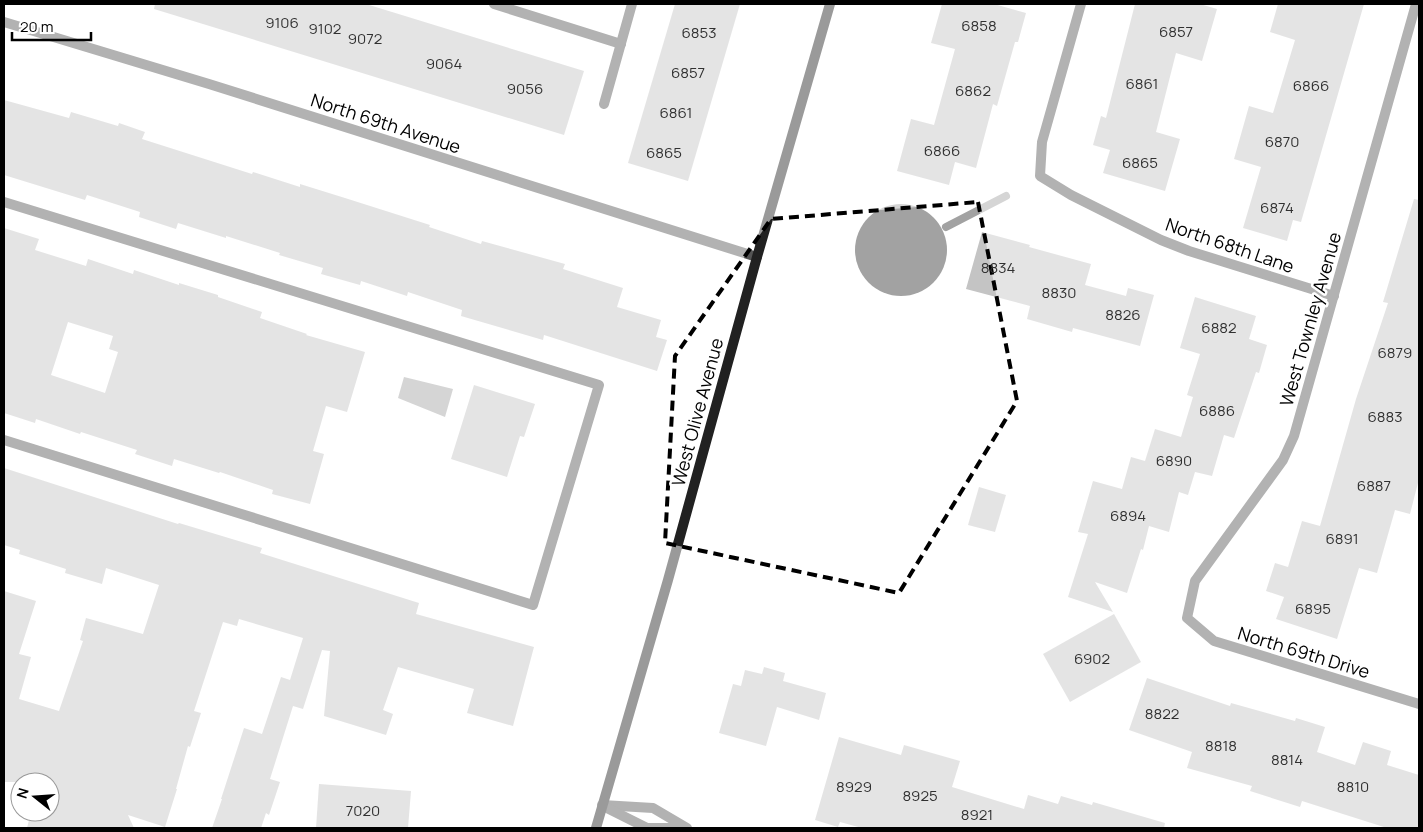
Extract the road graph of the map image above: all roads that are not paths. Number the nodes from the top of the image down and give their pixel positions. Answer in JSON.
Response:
{"nodes":[{"id":1,"x":494,"y":4,"type":"edge"},
{"id":2,"x":632,"y":4,"type":"edge"},
{"id":3,"x":830,"y":4,"type":"edge"},
{"id":4,"x":1080,"y":4,"type":"edge"},
{"id":5,"x":1416,"y":4,"type":"edge"},
{"id":6,"x":4,"y":22,"type":"edge"},
{"id":7,"x":621,"y":44,"type":"junction"},
{"id":8,"x":604,"y":104,"type":"dead end"},
{"id":9,"x":4,"y":202,"type":"edge"},
{"id":10,"x":757,"y":257,"type":"junction"},
{"id":11,"x":1334,"y":296,"type":"junction"},
{"id":12,"x":4,"y":440,"type":"edge"},
{"id":13,"x":1187,"y":618,"type":"joint"},
{"id":14,"x":1419,"y":704,"type":"edge"},
{"id":15,"x":602,"y":805,"type":"junction"},
{"id":16,"x":596,"y":828,"type":"edge"},
{"id":17,"x":683,"y":828,"type":"edge"},
{"id":18,"x":687,"y":828,"type":"edge"}],
"edges":[{"from":1,"to":7,"type":"street"},
{"from":2,"to":7,"type":"street"},
{"from":3,"to":10,"type":"main road","name":"West Olive Avenue"},
{"from":4,"to":11,"type":"street","name":"North 68th Lane"},
{"from":5,"to":11,"type":"street","name":"West Townley Avenue"},
{"from":6,"to":10,"type":"street","name":"North 69th Avenue"},
{"from":7,"to":8,"type":"street"},
{"from":9,"to":12,"type":"street"},
{"from":10,"to":15,"type":"main road","name":"West Olive Avenue"},
{"from":11,"to":13,"type":"street","name":"West Townley Avenue"},
{"from":13,"to":14,"type":"street","name":"North 69th Drive"},
{"from":15,"to":16,"type":"main road","name":"West Olive Avenue"},
{"from":15,"to":17,"type":"street"},
{"from":15,"to":18,"type":"street"}]}
